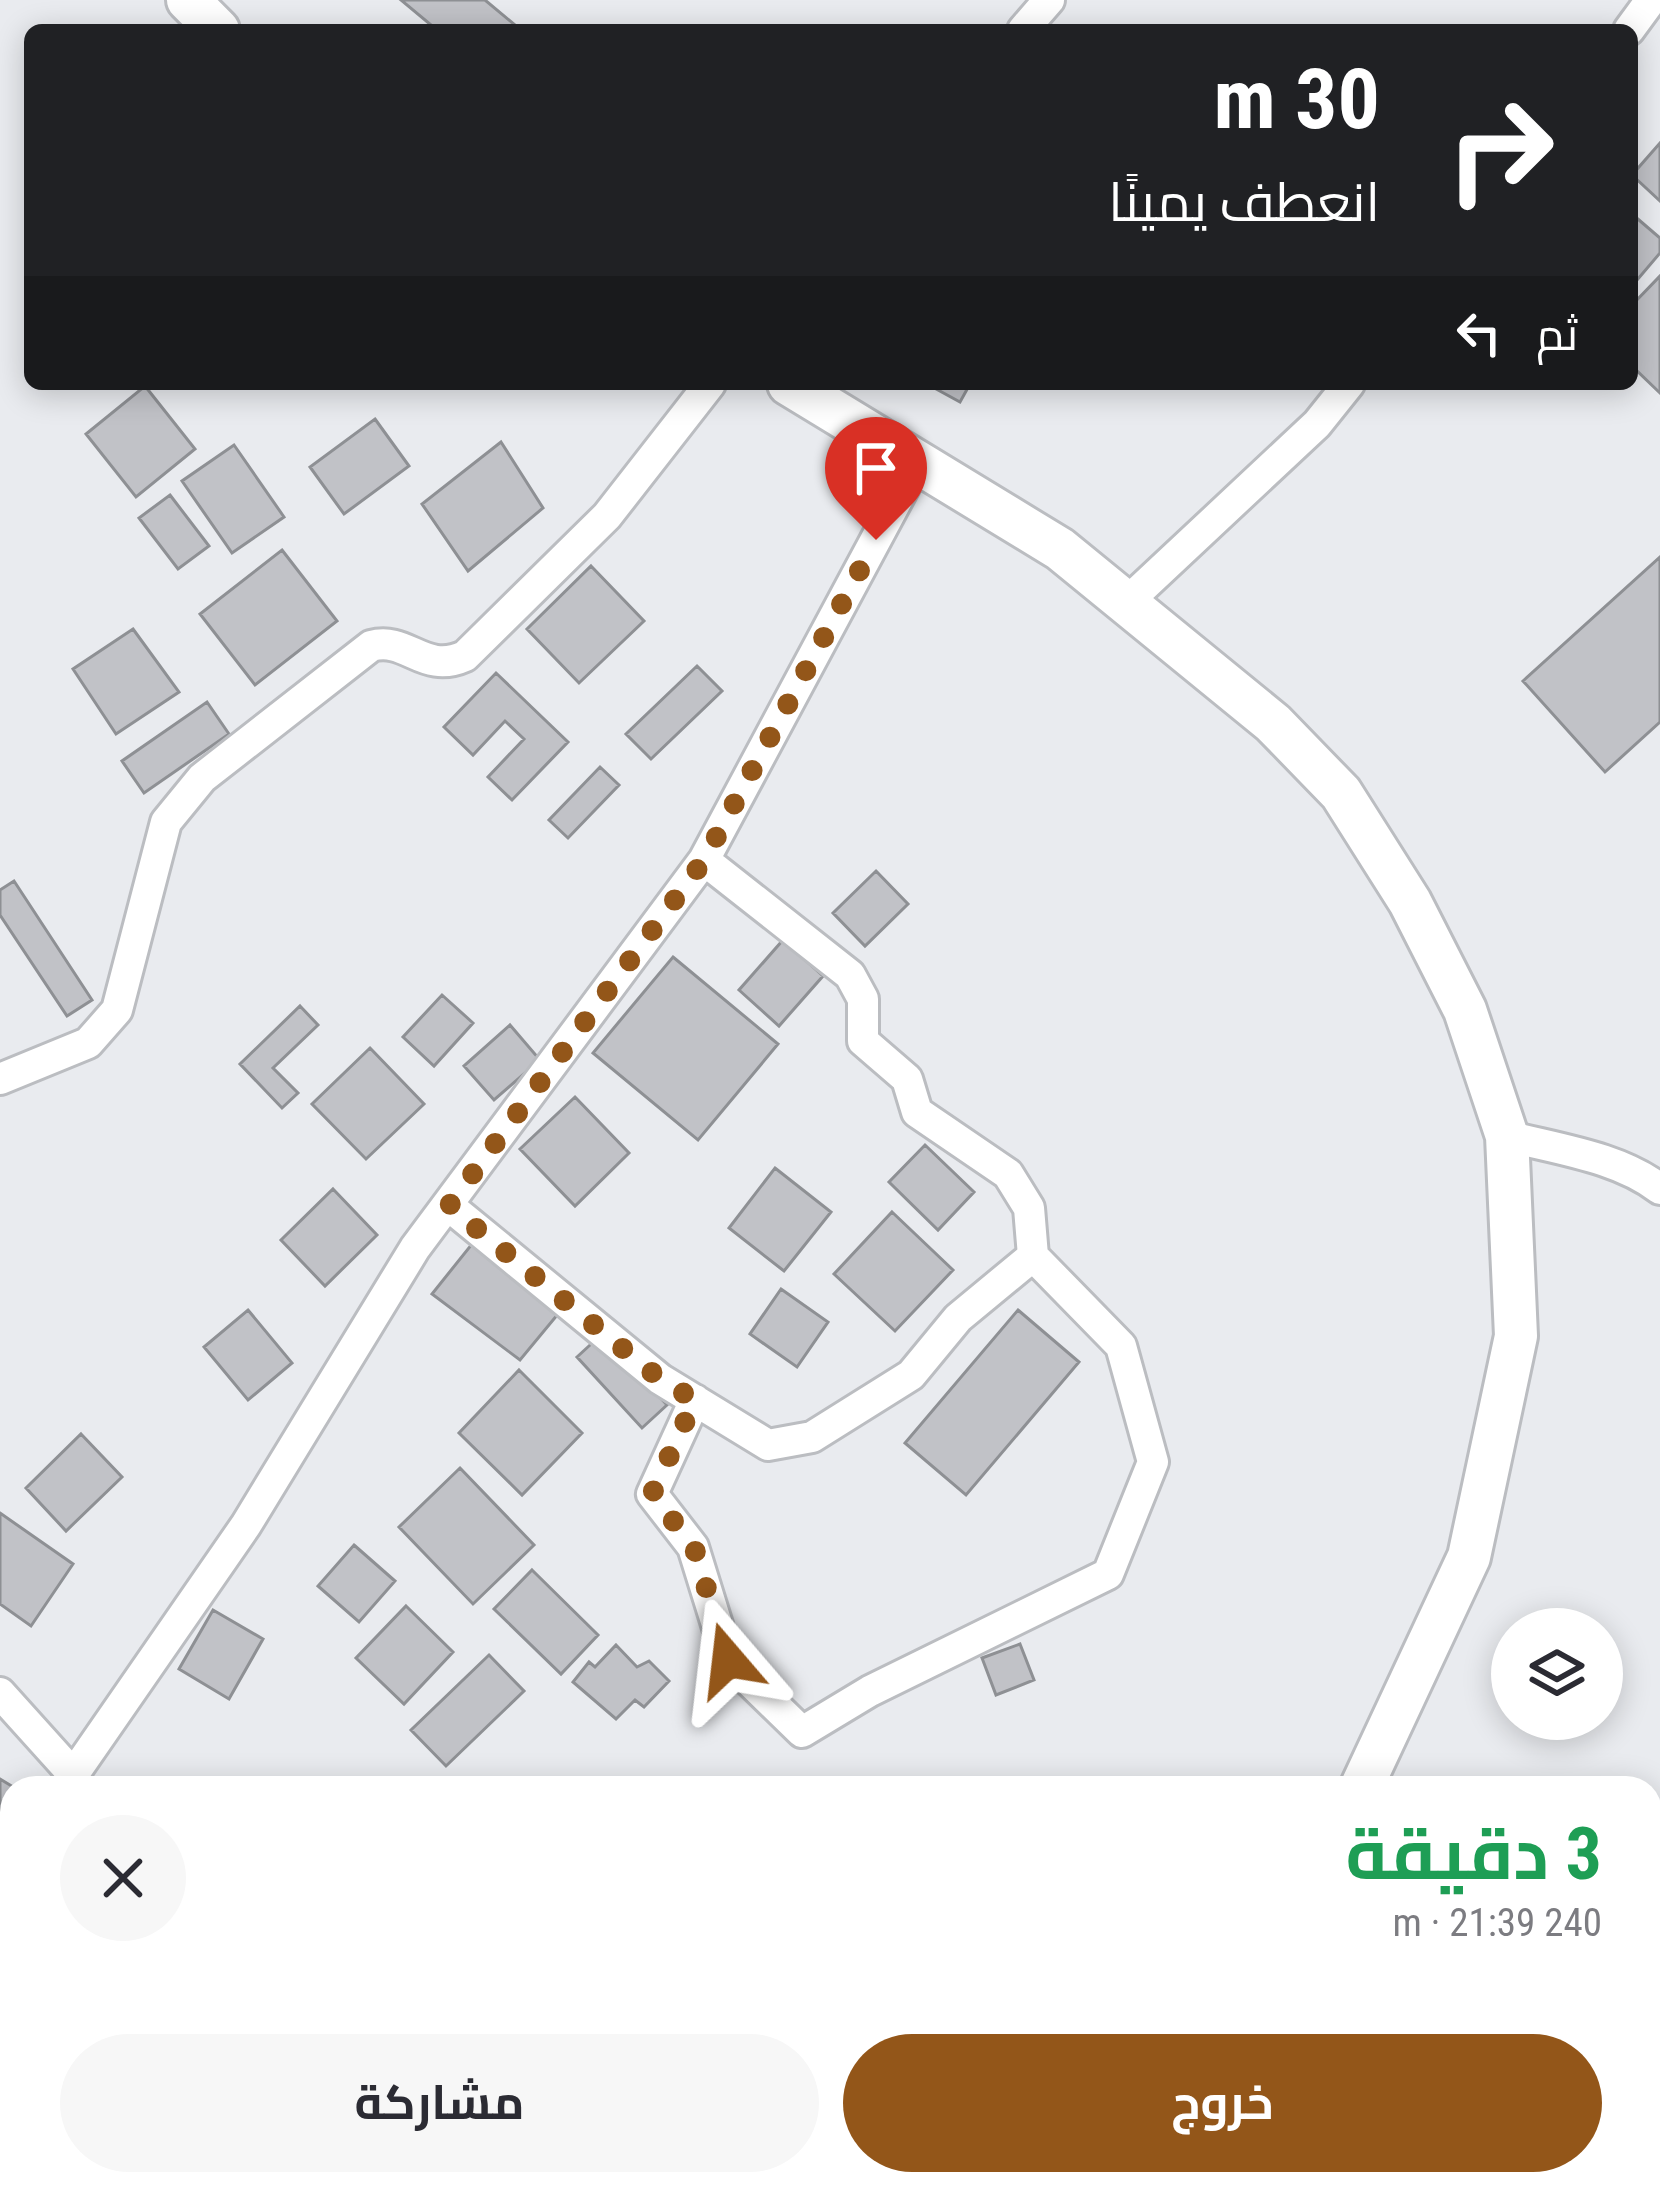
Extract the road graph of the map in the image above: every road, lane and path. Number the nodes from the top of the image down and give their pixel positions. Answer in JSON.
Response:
{"nodes":[{"id":1,"x":188,"y":0,"type":"edge"},
{"id":2,"x":1049,"y":0,"type":"edge"},
{"id":3,"x":212,"y":24,"type":"edge"},
{"id":4,"x":1028,"y":24,"type":"edge"},
{"id":5,"x":705,"y":390,"type":"edge"},
{"id":6,"x":798,"y":390,"type":"edge"},
{"id":7,"x":1344,"y":390,"type":"edge"},
{"id":8,"x":919,"y":459,"type":"junction"},
{"id":9,"x":1128,"y":601,"type":"junction"},
{"id":10,"x":704,"y":860,"type":"junction"},
{"id":11,"x":0,"y":1078,"type":"edge"},
{"id":12,"x":1507,"y":1136,"type":"junction"},
{"id":13,"x":1660,"y":1189,"type":"edge"},
{"id":14,"x":449,"y":1206,"type":"junction"},
{"id":15,"x":1033,"y":1256,"type":"junction"},
{"id":16,"x":695,"y":1400,"type":"junction"},
{"id":17,"x":0,"y":1694,"type":"edge"},
{"id":18,"x":65,"y":1776,"type":"edge"},
{"id":19,"x":71,"y":1776,"type":"edge"},
{"id":20,"x":1367,"y":1776,"type":"edge"}],
"edges":[{"from":1,"to":3,"type":"street"},
{"from":2,"to":4,"type":"street"},
{"from":5,"to":11,"type":"street"},
{"from":6,"to":8,"type":"street"},
{"from":7,"to":9,"type":"street"},
{"from":8,"to":9,"type":"street"},
{"from":8,"to":10,"type":"street"},
{"from":9,"to":12,"type":"street"},
{"from":10,"to":14,"type":"street"},
{"from":10,"to":15,"type":"street"},
{"from":12,"to":13,"type":"street"},
{"from":12,"to":20,"type":"street"},
{"from":14,"to":16,"type":"street"},
{"from":14,"to":19,"type":"street"},
{"from":15,"to":16,"type":"street"},
{"from":15,"to":16,"type":"street"},
{"from":17,"to":18,"type":"street"}]}
